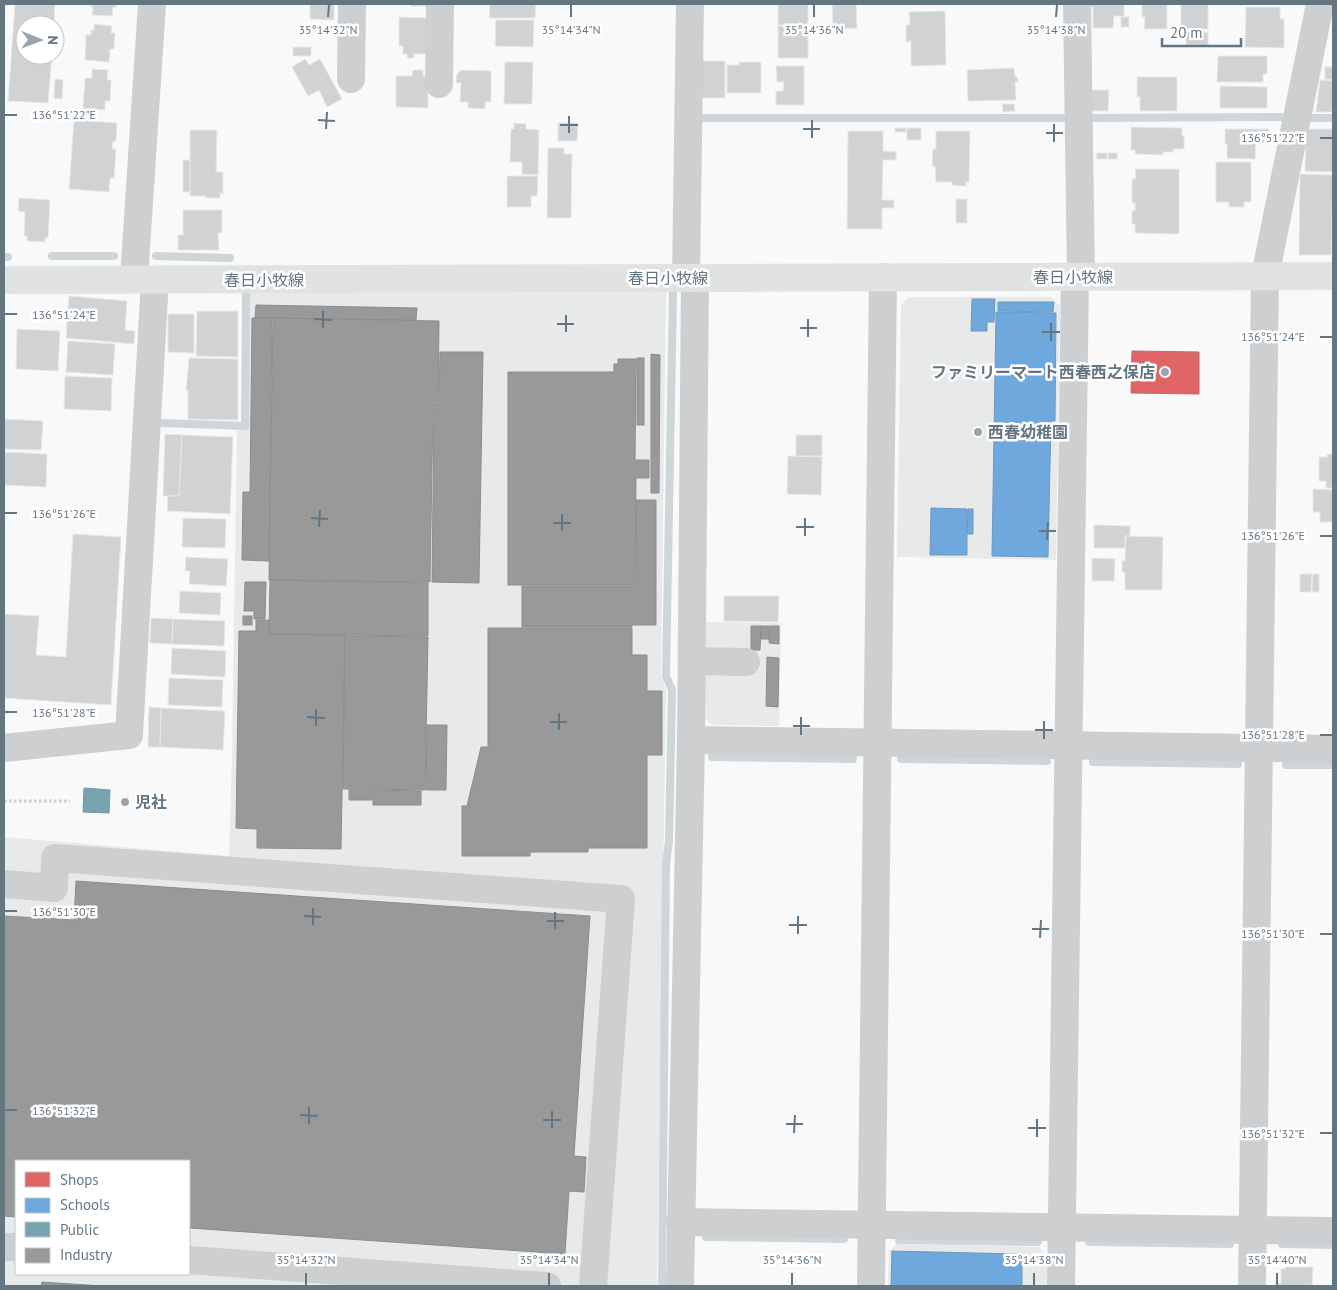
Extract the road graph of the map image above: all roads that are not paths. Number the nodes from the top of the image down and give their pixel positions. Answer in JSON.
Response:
{"nodes":[{"id":1,"x":152,"y":4,"type":"edge"},
{"id":2,"x":352,"y":4,"type":"edge"},
{"id":3,"x":440,"y":4,"type":"edge"},
{"id":4,"x":690,"y":4,"type":"edge"},
{"id":5,"x":1076,"y":4,"type":"edge"},
{"id":6,"x":1320,"y":4,"type":"edge"},
{"id":7,"x":351,"y":79,"type":"dead end"},
{"id":8,"x":439,"y":84,"type":"dead end"},
{"id":9,"x":1265,"y":276,"type":"junction"},
{"id":10,"x":1333,"y":276,"type":"edge"},
{"id":11,"x":883,"y":277,"type":"junction"},
{"id":12,"x":1078,"y":277,"type":"junction"},
{"id":13,"x":691,"y":278,"type":"junction"},
{"id":14,"x":4,"y":280,"type":"edge"},
{"id":15,"x":145,"y":280,"type":"junction"},
{"id":16,"x":692,"y":661,"type":"junction"},
{"id":17,"x":746,"y":662,"type":"dead end"},
{"id":18,"x":691,"y":740,"type":"junction"},
{"id":19,"x":877,"y":742,"type":"junction"},
{"id":20,"x":1069,"y":745,"type":"junction"},
{"id":21,"x":4,"y":748,"type":"edge"},
{"id":22,"x":1259,"y":748,"type":"junction"},
{"id":23,"x":1333,"y":749,"type":"edge"},
{"id":24,"x":4,"y":884,"type":"edge"},
{"id":25,"x":680,"y":1222,"type":"junction"},
{"id":26,"x":872,"y":1224,"type":"junction"},
{"id":27,"x":1062,"y":1227,"type":"junction"},
{"id":28,"x":1253,"y":1230,"type":"junction"},
{"id":29,"x":1333,"y":1231,"type":"edge"},
{"id":30,"x":190,"y":1260,"type":"edge"},
{"id":31,"x":547,"y":1286,"type":"edge"},
{"id":32,"x":593,"y":1286,"type":"edge"},
{"id":33,"x":680,"y":1286,"type":"edge"},
{"id":34,"x":871,"y":1286,"type":"edge"},
{"id":35,"x":1062,"y":1286,"type":"edge"},
{"id":36,"x":1252,"y":1286,"type":"edge"}],
"edges":[{"from":1,"to":15,"type":"street"},
{"from":2,"to":7,"type":"street"},
{"from":3,"to":8,"type":"street"},
{"from":4,"to":13,"type":"street"},
{"from":5,"to":12,"type":"street"},
{"from":6,"to":9,"type":"street"},
{"from":9,"to":10,"type":"main road","name":"春日小牧線"},
{"from":9,"to":12,"type":"main road","name":"春日小牧線"},
{"from":9,"to":22,"type":"street"},
{"from":11,"to":12,"type":"main road","name":"春日小牧線"},
{"from":11,"to":13,"type":"main road","name":"春日小牧線"},
{"from":11,"to":19,"type":"street"},
{"from":12,"to":20,"type":"street"},
{"from":13,"to":15,"type":"main road","name":"春日小牧線"},
{"from":13,"to":16,"type":"street"},
{"from":14,"to":15,"type":"main road","name":"春日小牧線"},
{"from":15,"to":21,"type":"street"},
{"from":16,"to":17,"type":"street"},
{"from":16,"to":18,"type":"street"},
{"from":18,"to":19,"type":"street"},
{"from":18,"to":25,"type":"street"},
{"from":19,"to":20,"type":"street"},
{"from":19,"to":26,"type":"street"},
{"from":20,"to":22,"type":"street"},
{"from":20,"to":27,"type":"street"},
{"from":22,"to":23,"type":"street"},
{"from":22,"to":28,"type":"street"},
{"from":24,"to":32,"type":"street"},
{"from":25,"to":26,"type":"street"},
{"from":25,"to":33,"type":"street"},
{"from":26,"to":27,"type":"street"},
{"from":26,"to":34,"type":"street"},
{"from":27,"to":28,"type":"street"},
{"from":27,"to":35,"type":"street"},
{"from":28,"to":29,"type":"street"},
{"from":28,"to":36,"type":"street"},
{"from":30,"to":31,"type":"street"}]}
